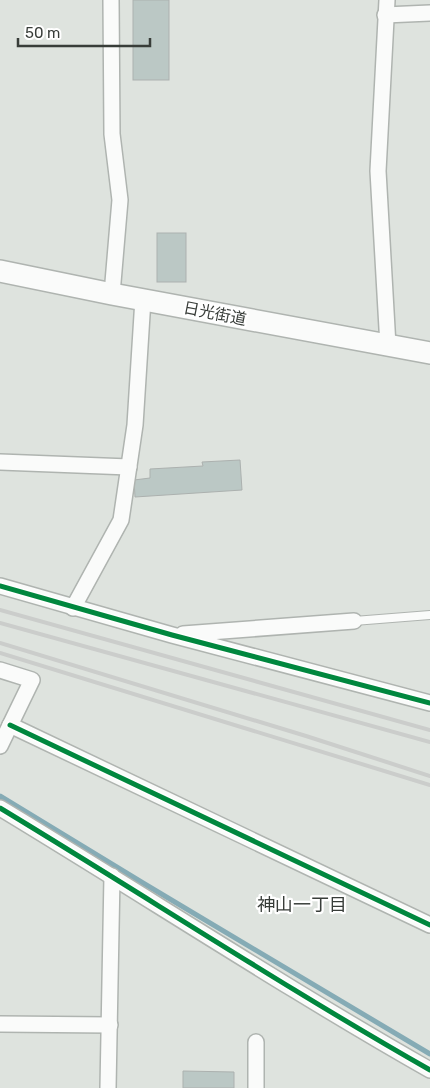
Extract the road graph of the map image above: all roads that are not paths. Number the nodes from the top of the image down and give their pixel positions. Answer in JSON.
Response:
{"nodes":[{"id":1,"x":111,"y":0,"type":"edge"},
{"id":2,"x":386,"y":8,"type":"edge"},
{"id":3,"x":430,"y":13,"type":"edge"},
{"id":4,"x":0,"y":271,"type":"edge"},
{"id":5,"x":112,"y":294,"type":"junction"},
{"id":6,"x":143,"y":299,"type":"junction"},
{"id":7,"x":388,"y":346,"type":"junction"},
{"id":8,"x":430,"y":352,"type":"edge"},
{"id":9,"x":0,"y":462,"type":"edge"},
{"id":10,"x":129,"y":467,"type":"junction"},
{"id":11,"x":0,"y":586,"type":"edge"},
{"id":12,"x":74,"y":608,"type":"junction"},
{"id":13,"x":430,"y":615,"type":"edge"},
{"id":14,"x":354,"y":621,"type":"joint"},
{"id":15,"x":172,"y":635,"type":"junction"},
{"id":16,"x":0,"y":670,"type":"edge"},
{"id":17,"x":430,"y":703,"type":"edge"},
{"id":18,"x":10,"y":726,"type":"junction"},
{"id":19,"x":0,"y":746,"type":"edge"},
{"id":20,"x":0,"y":808,"type":"edge"},
{"id":21,"x":112,"y":876,"type":"junction"},
{"id":22,"x":430,"y":926,"type":"edge"},
{"id":23,"x":0,"y":1024,"type":"edge"},
{"id":24,"x":110,"y":1025,"type":"junction"},
{"id":25,"x":256,"y":1042,"type":"dead end"},
{"id":26,"x":430,"y":1070,"type":"edge"},
{"id":27,"x":108,"y":1088,"type":"edge"},
{"id":28,"x":256,"y":1088,"type":"edge"}],
"edges":[{"from":1,"to":5,"type":"street"},
{"from":2,"to":3,"type":"street"},
{"from":2,"to":7,"type":"street"},
{"from":4,"to":5,"type":"main road","name":"日光街道"},
{"from":5,"to":6,"type":"main road","name":"日光街道"},
{"from":6,"to":7,"type":"main road","name":"日光街道"},
{"from":6,"to":10,"type":"street"},
{"from":7,"to":8,"type":"main road","name":"日光街道"},
{"from":9,"to":10,"type":"street"},
{"from":10,"to":12,"type":"street"},
{"from":11,"to":12,"type":"street"},
{"from":12,"to":15,"type":"street"},
{"from":13,"to":14,"type":"lane"},
{"from":14,"to":15,"type":"street"},
{"from":15,"to":17,"type":"street"},
{"from":16,"to":18,"type":"street"},
{"from":18,"to":19,"type":"street"},
{"from":18,"to":22,"type":"street"},
{"from":20,"to":21,"type":"street"},
{"from":21,"to":24,"type":"street"},
{"from":21,"to":26,"type":"street"},
{"from":23,"to":24,"type":"street"},
{"from":24,"to":27,"type":"street"},
{"from":25,"to":28,"type":"street"}]}
